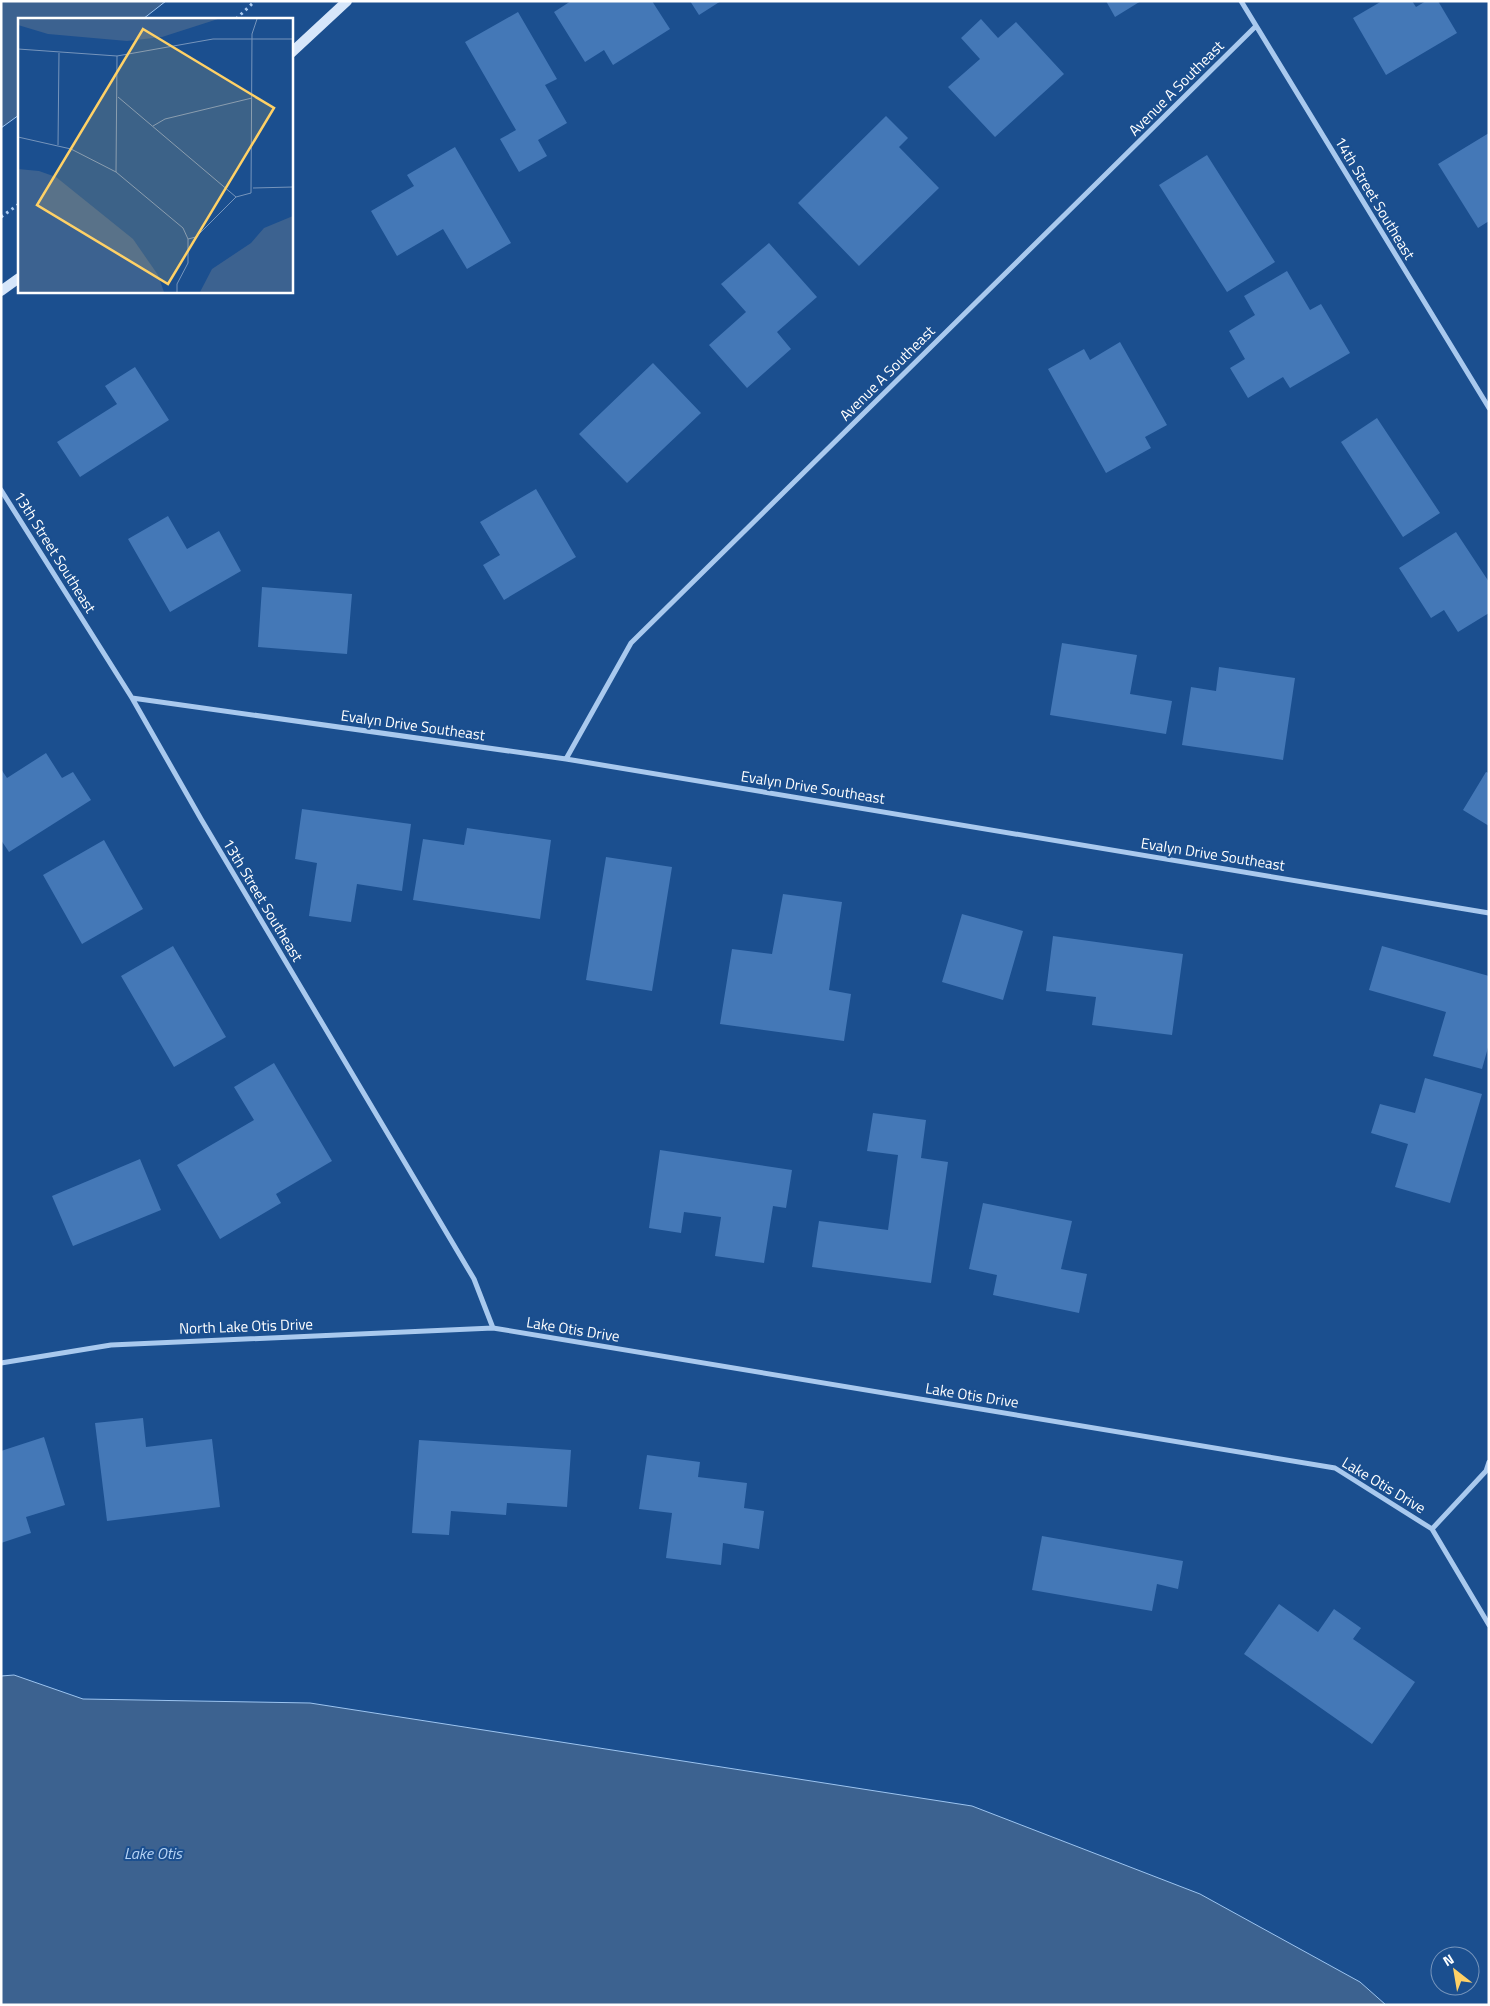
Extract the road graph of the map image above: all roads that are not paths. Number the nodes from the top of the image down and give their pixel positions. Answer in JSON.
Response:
{"nodes":[{"id":1,"x":347,"y":1,"type":"edge"},
{"id":2,"x":1241,"y":1,"type":"edge"},
{"id":3,"x":1256,"y":26,"type":"junction"},
{"id":4,"x":292,"y":51,"type":"edge"},
{"id":5,"x":18,"y":279,"type":"edge"},
{"id":6,"x":1,"y":291,"type":"edge"},
{"id":7,"x":1489,"y":408,"type":"edge"},
{"id":8,"x":1,"y":490,"type":"edge"},
{"id":9,"x":132,"y":698,"type":"junction"},
{"id":10,"x":566,"y":759,"type":"junction"},
{"id":11,"x":1489,"y":913,"type":"edge"},
{"id":12,"x":492,"y":1328,"type":"junction"},
{"id":13,"x":1,"y":1363,"type":"edge"},
{"id":14,"x":1489,"y":1462,"type":"edge"},
{"id":15,"x":1432,"y":1529,"type":"junction"},
{"id":16,"x":1489,"y":1625,"type":"edge"}],
"edges":[{"from":1,"to":4,"type":"main road"},
{"from":2,"to":3,"type":"street","name":"14th Street Southeast"},
{"from":3,"to":7,"type":"street","name":"14th Street Southeast"},
{"from":3,"to":10,"type":"street","name":"Avenue A Southeast"},
{"from":5,"to":6,"type":"main road"},
{"from":8,"to":9,"type":"street","name":"13th Street Southeast"},
{"from":9,"to":10,"type":"street","name":"Evalyn Drive Southeast"},
{"from":9,"to":12,"type":"street","name":"13th Street Southeast"},
{"from":10,"to":11,"type":"street","name":"Evalyn Drive Southeast"},
{"from":12,"to":13,"type":"street","name":"North Lake Otis Drive"},
{"from":12,"to":15,"type":"street","name":"Lake Otis Drive"},
{"from":14,"to":15,"type":"street"},
{"from":15,"to":16,"type":"street"}]}
